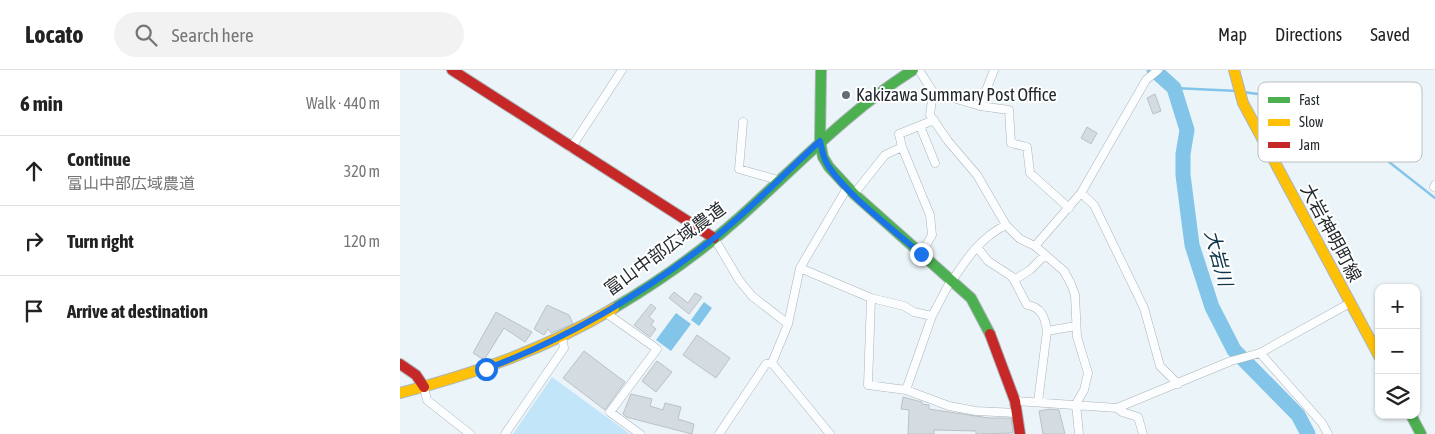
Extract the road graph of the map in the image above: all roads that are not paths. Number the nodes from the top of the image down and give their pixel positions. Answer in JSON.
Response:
{"nodes":[{"id":1,"x":452,"y":70,"type":"edge"},
{"id":2,"x":622,"y":70,"type":"edge"},
{"id":3,"x":821,"y":70,"type":"edge"},
{"id":4,"x":913,"y":70,"type":"edge"},
{"id":5,"x":919,"y":70,"type":"edge"},
{"id":6,"x":994,"y":70,"type":"edge"},
{"id":7,"x":1158,"y":70,"type":"edge"},
{"id":8,"x":1234,"y":70,"type":"edge"},
{"id":9,"x":933,"y":92,"type":"junction"},
{"id":10,"x":980,"y":106,"type":"junction"},
{"id":11,"x":934,"y":120,"type":"junction"},
{"id":12,"x":743,"y":122,"type":"dead end"},
{"id":13,"x":920,"y":126,"type":"junction"},
{"id":14,"x":1258,"y":131,"type":"edge"},
{"id":15,"x":820,"y":141,"type":"junction"},
{"id":16,"x":902,"y":147,"type":"junction"},
{"id":17,"x":571,"y":148,"type":"junction"},
{"id":18,"x":1275,"y":162,"type":"edge"},
{"id":19,"x":935,"y":163,"type":"dead end"},
{"id":20,"x":778,"y":180,"type":"junction"},
{"id":21,"x":850,"y":191,"type":"junction"},
{"id":22,"x":1081,"y":193,"type":"junction"},
{"id":23,"x":1069,"y":208,"type":"junction"},
{"id":24,"x":1006,"y":225,"type":"junction"},
{"id":25,"x":714,"y":238,"type":"junction"},
{"id":26,"x":1035,"y":246,"type":"junction"},
{"id":27,"x":977,"y":247,"type":"junction"},
{"id":28,"x":921,"y":254,"type":"junction"},
{"id":29,"x":1046,"y":255,"type":"junction"},
{"id":30,"x":800,"y":268,"type":"junction"},
{"id":31,"x":1014,"y":280,"type":"junction"},
{"id":32,"x":952,"y":281,"type":"junction"},
{"id":33,"x":871,"y":298,"type":"junction"},
{"id":34,"x":1350,"y":303,"type":"junction"},
{"id":35,"x":606,"y":313,"type":"junction"},
{"id":36,"x":932,"y":316,"type":"junction"},
{"id":37,"x":788,"y":324,"type":"junction"},
{"id":38,"x":1076,"y":326,"type":"junction"},
{"id":39,"x":1046,"y":331,"type":"junction"},
{"id":40,"x":562,"y":337,"type":"junction"},
{"id":41,"x":1375,"y":349,"type":"edge"},
{"id":42,"x":1260,"y":353,"type":"junction"},
{"id":43,"x":400,"y":364,"type":"edge"},
{"id":44,"x":772,"y":364,"type":"junction"},
{"id":45,"x":1178,"y":384,"type":"junction"},
{"id":46,"x":424,"y":387,"type":"junction"},
{"id":47,"x":906,"y":390,"type":"junction"},
{"id":48,"x":400,"y":393,"type":"edge"},
{"id":49,"x":1016,"y":401,"type":"junction"},
{"id":50,"x":1038,"y":402,"type":"junction"},
{"id":51,"x":1076,"y":404,"type":"junction"},
{"id":52,"x":1117,"y":408,"type":"junction"},
{"id":53,"x":1017,"y":412,"type":"junction"},
{"id":54,"x":1413,"y":419,"type":"edge"},
{"id":55,"x":470,"y":434,"type":"edge"},
{"id":56,"x":504,"y":434,"type":"edge"},
{"id":57,"x":640,"y":434,"type":"edge"},
{"id":58,"x":719,"y":434,"type":"edge"},
{"id":59,"x":829,"y":434,"type":"edge"},
{"id":60,"x":1020,"y":434,"type":"edge"},
{"id":61,"x":1079,"y":434,"type":"edge"},
{"id":62,"x":1143,"y":434,"type":"edge"},
{"id":63,"x":1328,"y":434,"type":"edge"},
{"id":64,"x":1421,"y":434,"type":"edge"}],
"edges":[{"from":1,"to":17,"type":"street"},
{"from":2,"to":17,"type":"street"},
{"from":3,"to":15,"type":"street"},
{"from":4,"to":15,"type":"street","name":"富山中部広域農道"},
{"from":5,"to":9,"type":"street"},
{"from":6,"to":10,"type":"street"},
{"from":7,"to":22,"type":"street"},
{"from":8,"to":14,"type":"street","name":"大岩神明町線"},
{"from":9,"to":10,"type":"street"},
{"from":9,"to":11,"type":"street"},
{"from":10,"to":23,"type":"street"},
{"from":11,"to":13,"type":"street"},
{"from":11,"to":24,"type":"street"},
{"from":12,"to":20,"type":"street"},
{"from":13,"to":16,"type":"street"},
{"from":13,"to":19,"type":"street"},
{"from":15,"to":20,"type":"street","name":"富山中部広域農道"},
{"from":15,"to":21,"type":"street"},
{"from":16,"to":21,"type":"street"},
{"from":16,"to":28,"type":"street"},
{"from":17,"to":25,"type":"street"},
{"from":18,"to":34,"type":"street","name":"大岩神明町線"},
{"from":20,"to":25,"type":"street","name":"富山中部広域農道"},
{"from":21,"to":28,"type":"street"},
{"from":21,"to":30,"type":"street"},
{"from":22,"to":23,"type":"street"},
{"from":22,"to":45,"type":"street"},
{"from":23,"to":26,"type":"street"},
{"from":24,"to":26,"type":"street"},
{"from":24,"to":27,"type":"street"},
{"from":25,"to":35,"type":"street","name":"富山中部広域農道"},
{"from":25,"to":37,"type":"street"},
{"from":26,"to":29,"type":"street"},
{"from":27,"to":31,"type":"street"},
{"from":27,"to":32,"type":"street"},
{"from":28,"to":32,"type":"street"},
{"from":29,"to":31,"type":"street"},
{"from":29,"to":38,"type":"street"},
{"from":30,"to":33,"type":"street"},
{"from":30,"to":37,"type":"street"},
{"from":31,"to":39,"type":"street"},
{"from":32,"to":36,"type":"street"},
{"from":32,"to":49,"type":"street"},
{"from":33,"to":36,"type":"street"},
{"from":33,"to":47,"type":"street"},
{"from":34,"to":41,"type":"street","name":"大岩神明町線"},
{"from":34,"to":42,"type":"street"},
{"from":35,"to":40,"type":"street","name":"富山中部広域農道"},
{"from":35,"to":57,"type":"street"},
{"from":36,"to":47,"type":"street"},
{"from":37,"to":44,"type":"street"},
{"from":38,"to":39,"type":"street"},
{"from":38,"to":51,"type":"street"},
{"from":39,"to":50,"type":"street"},
{"from":40,"to":46,"type":"street","name":"富山中部広域農道"},
{"from":40,"to":56,"type":"street"},
{"from":42,"to":45,"type":"street"},
{"from":42,"to":63,"type":"street"},
{"from":43,"to":46,"type":"street"},
{"from":44,"to":58,"type":"street"},
{"from":44,"to":59,"type":"street"},
{"from":45,"to":52,"type":"street"},
{"from":46,"to":48,"type":"street","name":"富山中部広域農道"},
{"from":46,"to":55,"type":"street"},
{"from":47,"to":53,"type":"street"},
{"from":49,"to":50,"type":"street"},
{"from":49,"to":53,"type":"street"},
{"from":50,"to":51,"type":"street"},
{"from":51,"to":52,"type":"street"},
{"from":51,"to":61,"type":"street"},
{"from":52,"to":62,"type":"street"},
{"from":53,"to":60,"type":"street"},
{"from":54,"to":64,"type":"street"}]}
